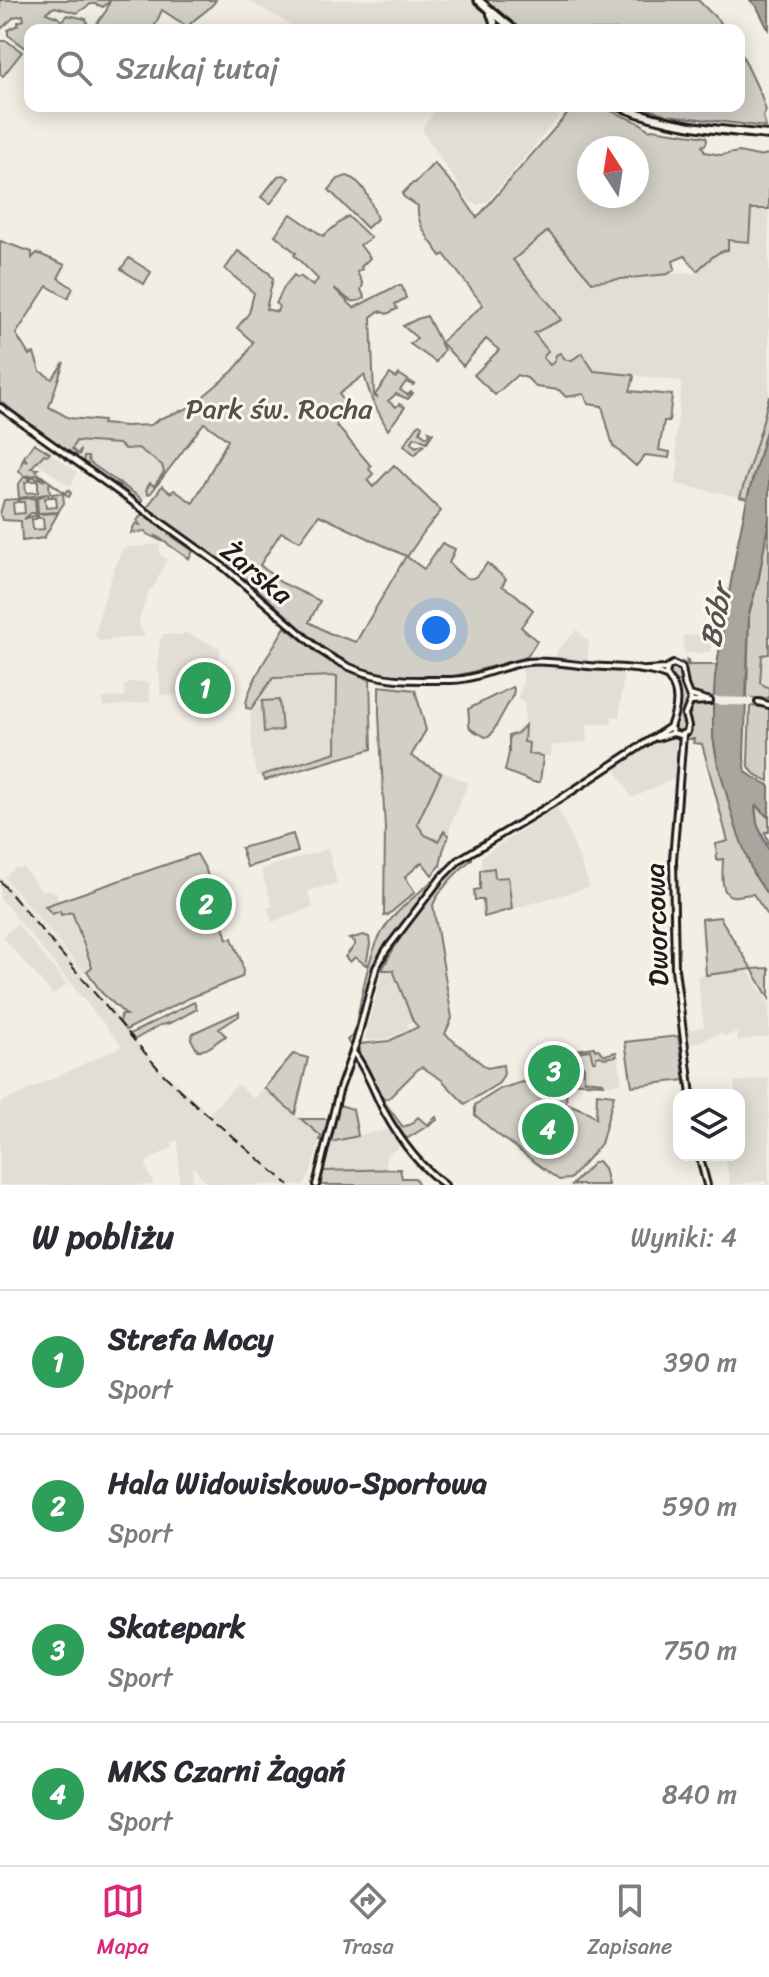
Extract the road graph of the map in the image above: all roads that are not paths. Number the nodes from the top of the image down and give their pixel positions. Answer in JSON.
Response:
{"nodes":[{"id":1,"x":478,"y":0,"type":"edge"},
{"id":2,"x":487,"y":8,"type":"junction"},
{"id":3,"x":494,"y":24,"type":"edge"},
{"id":4,"x":506,"y":24,"type":"edge"},
{"id":5,"x":634,"y":112,"type":"edge"},
{"id":6,"x":765,"y":135,"type":"edge"},
{"id":7,"x":0,"y":407,"type":"edge"},
{"id":8,"x":667,"y":669,"type":"junction"},
{"id":9,"x":644,"y":671,"type":"junction"},
{"id":10,"x":666,"y":676,"type":"junction"},
{"id":11,"x":670,"y":727,"type":"junction"},
{"id":12,"x":678,"y":734,"type":"junction"},
{"id":13,"x":654,"y":738,"type":"junction"},
{"id":14,"x":353,"y":1052,"type":"junction"},
{"id":15,"x":690,"y":1089,"type":"edge"},
{"id":16,"x":701,"y":1161,"type":"edge"},
{"id":17,"x":316,"y":1185,"type":"edge"},
{"id":18,"x":445,"y":1185,"type":"edge"},
{"id":19,"x":707,"y":1185,"type":"edge"}],
"edges":[{"from":1,"to":2,"type":"main road"},
{"from":2,"to":3,"type":"main road"},
{"from":2,"to":4,"type":"main road"},
{"from":5,"to":6,"type":"main road"},
{"from":7,"to":9,"type":"street","name":"Żarska"},
{"from":8,"to":9,"type":"street"},
{"from":8,"to":10,"type":"street"},
{"from":8,"to":12,"type":"street"},
{"from":9,"to":10,"type":"street"},
{"from":10,"to":11,"type":"street"},
{"from":11,"to":12,"type":"street"},
{"from":11,"to":13,"type":"street"},
{"from":12,"to":13,"type":"street"},
{"from":12,"to":15,"type":"street","name":"Dworcowa"},
{"from":13,"to":14,"type":"street"},
{"from":14,"to":17,"type":"street"},
{"from":14,"to":18,"type":"street"},
{"from":16,"to":19,"type":"street"}]}
